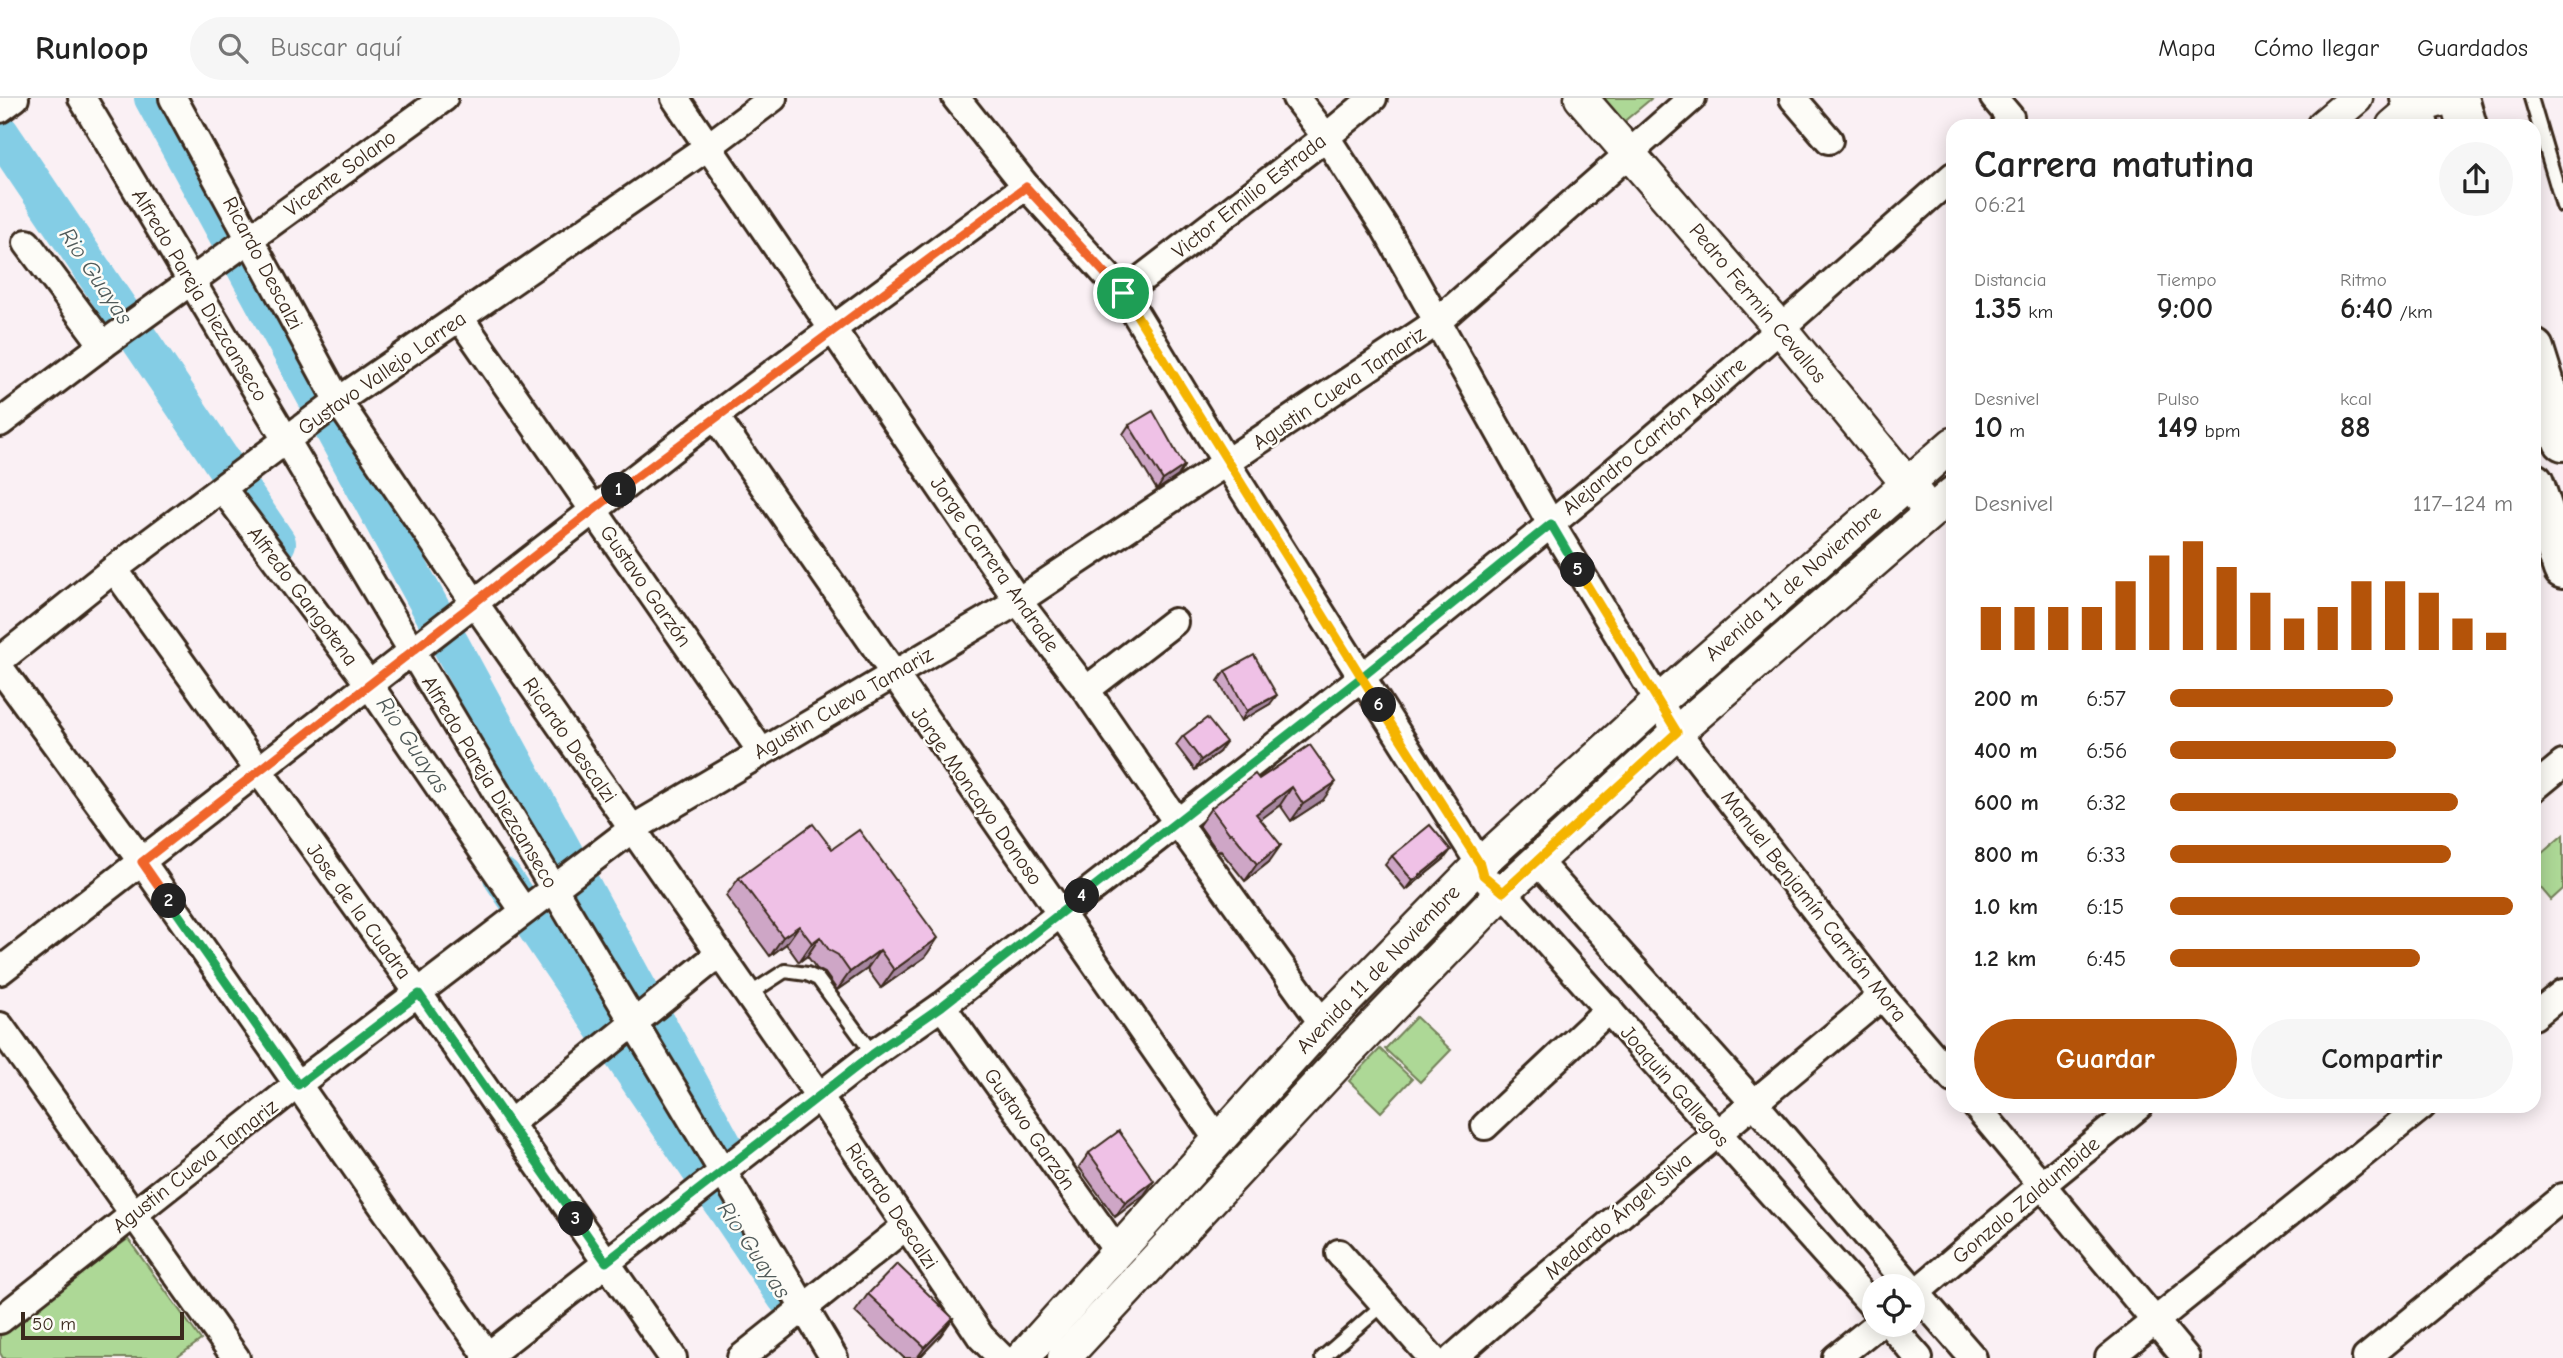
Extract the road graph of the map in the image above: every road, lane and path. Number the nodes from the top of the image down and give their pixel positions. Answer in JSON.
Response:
{"nodes":[{"id":1,"x":15,"y":98,"type":"edge"},
{"id":2,"x":82,"y":98,"type":"edge"},
{"id":3,"x":102,"y":98,"type":"edge"},
{"id":4,"x":173,"y":98,"type":"edge"},
{"id":5,"x":675,"y":98,"type":"edge"},
{"id":6,"x":774,"y":98,"type":"edge"},
{"id":7,"x":956,"y":98,"type":"edge"},
{"id":8,"x":1296,"y":98,"type":"edge"},
{"id":9,"x":1373,"y":98,"type":"edge"},
{"id":10,"x":1581,"y":98,"type":"edge"},
{"id":11,"x":1692,"y":98,"type":"edge"},
{"id":12,"x":1793,"y":98,"type":"edge"},
{"id":13,"x":2356,"y":98,"type":"edge"},
{"id":14,"x":2459,"y":98,"type":"edge"},
{"id":15,"x":2531,"y":98,"type":"edge"},
{"id":16,"x":433,"y":101,"type":"edge"},
{"id":17,"x":0,"y":109,"type":"edge"},
{"id":18,"x":2331,"y":119,"type":"edge"},
{"id":19,"x":2465,"y":119,"type":"edge"},
{"id":20,"x":2537,"y":119,"type":"edge"},
{"id":21,"x":2541,"y":132,"type":"edge"},
{"id":22,"x":1326,"y":138,"type":"junction"},
{"id":23,"x":1829,"y":140,"type":"dead end"},
{"id":24,"x":709,"y":146,"type":"junction"},
{"id":25,"x":1630,"y":153,"type":"junction"},
{"id":26,"x":1946,"y":182,"type":"edge"},
{"id":27,"x":1026,"y":187,"type":"junction"},
{"id":28,"x":2563,"y":206,"type":"edge"},
{"id":29,"x":249,"y":238,"type":"junction"},
{"id":30,"x":27,"y":243,"type":"dead end"},
{"id":31,"x":1123,"y":293,"type":"junction"},
{"id":32,"x":460,"y":318,"type":"junction"},
{"id":33,"x":1437,"y":322,"type":"junction"},
{"id":34,"x":1780,"y":328,"type":"junction"},
{"id":35,"x":834,"y":330,"type":"junction"},
{"id":36,"x":103,"y":345,"type":"junction"},
{"id":37,"x":2541,"y":371,"type":"edge"},
{"id":38,"x":338,"y":401,"type":"junction"},
{"id":39,"x":715,"y":416,"type":"junction"},
{"id":40,"x":0,"y":423,"type":"edge"},
{"id":41,"x":2563,"y":441,"type":"edge"},
{"id":42,"x":1946,"y":450,"type":"edge"},
{"id":43,"x":1227,"y":464,"type":"junction"},
{"id":44,"x":1907,"y":483,"type":"junction"},
{"id":45,"x":223,"y":489,"type":"junction"},
{"id":46,"x":1942,"y":503,"type":"edge"},
{"id":47,"x":2541,"y":504,"type":"edge"},
{"id":48,"x":593,"y":510,"type":"junction"},
{"id":49,"x":1551,"y":524,"type":"junction"},
{"id":50,"x":114,"y":569,"type":"junction"},
{"id":51,"x":2563,"y":569,"type":"edge"},
{"id":52,"x":1018,"y":601,"type":"junction"},
{"id":53,"x":474,"y":602,"type":"junction"},
{"id":54,"x":1174,"y":622,"type":"dead end"},
{"id":55,"x":0,"y":660,"type":"edge"},
{"id":56,"x":0,"y":668,"type":"edge"},
{"id":57,"x":892,"y":674,"type":"junction"},
{"id":58,"x":1362,"y":677,"type":"junction"},
{"id":59,"x":368,"y":684,"type":"junction"},
{"id":60,"x":1086,"y":690,"type":"junction"},
{"id":61,"x":1658,"y":702,"type":"junction"},
{"id":62,"x":1677,"y":732,"type":"junction"},
{"id":63,"x":761,"y":751,"type":"junction"},
{"id":64,"x":2563,"y":764,"type":"edge"},
{"id":65,"x":258,"y":770,"type":"junction"},
{"id":66,"x":2541,"y":782,"type":"edge"},
{"id":67,"x":1177,"y":822,"type":"junction"},
{"id":68,"x":632,"y":829,"type":"junction"},
{"id":69,"x":1537,"y":861,"type":"junction"},
{"id":70,"x":142,"y":862,"type":"junction"},
{"id":71,"x":1480,"y":864,"type":"junction"},
{"id":72,"x":1503,"y":892,"type":"junction"},
{"id":73,"x":524,"y":911,"type":"junction"},
{"id":74,"x":1059,"y":915,"type":"junction"},
{"id":75,"x":719,"y":954,"type":"junction"},
{"id":76,"x":0,"y":971,"type":"edge"},
{"id":77,"x":2563,"y":993,"type":"edge"},
{"id":78,"x":419,"y":994,"type":"junction"},
{"id":79,"x":748,"y":995,"type":"junction"},
{"id":80,"x":1882,"y":996,"type":"junction"},
{"id":81,"x":942,"y":1006,"type":"junction"},
{"id":82,"x":1608,"y":1009,"type":"junction"},
{"id":83,"x":2541,"y":1010,"type":"edge"},
{"id":84,"x":1324,"y":1024,"type":"junction"},
{"id":85,"x":0,"y":1026,"type":"edge"},
{"id":86,"x":873,"y":1054,"type":"junction"},
{"id":87,"x":1946,"y":1071,"type":"edge"},
{"id":88,"x":298,"y":1085,"type":"junction"},
{"id":89,"x":819,"y":1096,"type":"junction"},
{"id":90,"x":1754,"y":1103,"type":"junction"},
{"id":91,"x":1982,"y":1113,"type":"edge"},
{"id":92,"x":2130,"y":1113,"type":"edge"},
{"id":93,"x":2413,"y":1113,"type":"edge"},
{"id":94,"x":509,"y":1124,"type":"junction"},
{"id":95,"x":1485,"y":1126,"type":"dead end"},
{"id":96,"x":1717,"y":1134,"type":"junction"},
{"id":97,"x":1217,"y":1140,"type":"junction"},
{"id":98,"x":2043,"y":1184,"type":"junction"},
{"id":99,"x":2563,"y":1197,"type":"edge"},
{"id":100,"x":134,"y":1214,"type":"junction"},
{"id":101,"x":906,"y":1226,"type":"junction"},
{"id":102,"x":1118,"y":1252,"type":"junction"},
{"id":103,"x":1339,"y":1253,"type":"dead end"},
{"id":104,"x":606,"y":1262,"type":"junction"},
{"id":105,"x":1899,"y":1274,"type":"edge"},
{"id":106,"x":1925,"y":1281,"type":"edge"},
{"id":107,"x":1862,"y":1294,"type":"edge"},
{"id":108,"x":1384,"y":1304,"type":"junction"},
{"id":109,"x":1925,"y":1304,"type":"edge"},
{"id":110,"x":2156,"y":1319,"type":"junction"},
{"id":111,"x":0,"y":1320,"type":"edge"},
{"id":112,"x":1862,"y":1337,"type":"edge"},
{"id":113,"x":1901,"y":1337,"type":"edge"},
{"id":114,"x":487,"y":1357,"type":"edge"},
{"id":115,"x":236,"y":1358,"type":"edge"},
{"id":116,"x":673,"y":1358,"type":"edge"},
{"id":117,"x":741,"y":1358,"type":"edge"},
{"id":118,"x":835,"y":1358,"type":"edge"},
{"id":119,"x":1002,"y":1358,"type":"edge"},
{"id":120,"x":1022,"y":1358,"type":"edge"},
{"id":121,"x":1064,"y":1358,"type":"edge"},
{"id":122,"x":1322,"y":1358,"type":"edge"},
{"id":123,"x":1432,"y":1358,"type":"edge"},
{"id":124,"x":1453,"y":1358,"type":"edge"},
{"id":125,"x":1836,"y":1358,"type":"edge"},
{"id":126,"x":1919,"y":1358,"type":"edge"},
{"id":127,"x":1973,"y":1358,"type":"edge"},
{"id":128,"x":2109,"y":1358,"type":"edge"},
{"id":129,"x":2186,"y":1358,"type":"edge"},
{"id":130,"x":2365,"y":1358,"type":"edge"}],
"edges":[{"from":1,"to":17,"type":"street"},
{"from":2,"to":118,"type":"street","name":"Alfredo Pareja Diezcanseco"},
{"from":3,"to":118,"type":"street"},
{"from":4,"to":29,"type":"street","name":"Ricardo Descalzi"},
{"from":5,"to":24,"type":"street","name":"Jorge Carrera Andrade"},
{"from":6,"to":24,"type":"street","name":"Gustavo Vallejo Larrea"},
{"from":7,"to":27,"type":"street","name":"Joaquin Gallegos"},
{"from":8,"to":22,"type":"street","name":"Manuel Benjamín Carrión Mora"},
{"from":9,"to":22,"type":"street","name":"Victor Emilio Estrada"},
{"from":10,"to":25,"type":"street","name":"Pedro Fermin Cevallos"},
{"from":11,"to":25,"type":"street","name":"Agustin Cueva Tamariz"},
{"from":12,"to":23,"type":"street"},
{"from":13,"to":18,"type":"street"},
{"from":14,"to":19,"type":"main road"},
{"from":15,"to":20,"type":"lane"},
{"from":16,"to":29,"type":"street","name":"Vicente Solano"},
{"from":21,"to":28,"type":"lane"},
{"from":22,"to":31,"type":"street","name":"Victor Emilio Estrada"},
{"from":22,"to":33,"type":"street","name":"Manuel Benjamín Carrión Mora"},
{"from":24,"to":32,"type":"street","name":"Gustavo Vallejo Larrea"},
{"from":24,"to":35,"type":"street","name":"Jorge Carrera Andrade"},
{"from":25,"to":33,"type":"street","name":"Agustin Cueva Tamariz"},
{"from":25,"to":34,"type":"street","name":"Pedro Fermin Cevallos"},
{"from":26,"to":34,"type":"street","name":"Alejandro Carrión Aguirre"},
{"from":27,"to":31,"type":"street","name":"Joaquin Gallegos"},
{"from":27,"to":35,"type":"street"},
{"from":29,"to":36,"type":"street","name":"Vicente Solano"},
{"from":29,"to":38,"type":"street","name":"Ricardo Descalzi"},
{"from":30,"to":36,"type":"street"},
{"from":31,"to":43,"type":"street","name":"Joaquin Gallegos"},
{"from":32,"to":38,"type":"street","name":"Gustavo Vallejo Larrea"},
{"from":32,"to":48,"type":"street","name":"Gustavo Garzón"},
{"from":33,"to":43,"type":"street","name":"Agustin Cueva Tamariz"},
{"from":33,"to":49,"type":"street","name":"Manuel Benjamín Carrión Mora"},
{"from":34,"to":44,"type":"street","name":"Pedro Fermin Cevallos"},
{"from":34,"to":49,"type":"street","name":"Alejandro Carrión Aguirre"},
{"from":35,"to":39,"type":"street"},
{"from":35,"to":52,"type":"street","name":"Jorge Carrera Andrade"},
{"from":36,"to":40,"type":"street","name":"Vicente Solano"},
{"from":37,"to":41,"type":"main road"},
{"from":38,"to":45,"type":"street","name":"Gustavo Vallejo Larrea"},
{"from":38,"to":53,"type":"street","name":"Ricardo Descalzi"},
{"from":39,"to":48,"type":"street"},
{"from":39,"to":57,"type":"street","name":"Jorge Moncayo Donoso"},
{"from":42,"to":44,"type":"street","name":"Avenida 11 de Noviembre"},
{"from":43,"to":52,"type":"street","name":"Agustin Cueva Tamariz"},
{"from":43,"to":58,"type":"street","name":"Joaquin Gallegos"},
{"from":44,"to":46,"type":"street","name":"Pedro Fermin Cevallos"},
{"from":44,"to":61,"type":"street","name":"Avenida 11 de Noviembre"},
{"from":45,"to":50,"type":"street","name":"Gustavo Vallejo Larrea"},
{"from":45,"to":59,"type":"street","name":"Alfredo Gangotena"},
{"from":46,"to":62,"type":"street","name":"Avenida 11 de Noviembre"},
{"from":47,"to":51,"type":"main road"},
{"from":48,"to":53,"type":"street"},
{"from":48,"to":63,"type":"street","name":"Gustavo Garzón"},
{"from":49,"to":58,"type":"street","name":"Alejandro Carrión Aguirre"},
{"from":49,"to":61,"type":"street","name":"Manuel Benjamín Carrión Mora"},
{"from":50,"to":55,"type":"street","name":"Gustavo Vallejo Larrea"},
{"from":50,"to":65,"type":"street","name":"Jose de la Cuadra"},
{"from":52,"to":57,"type":"street","name":"Agustin Cueva Tamariz"},
{"from":52,"to":60,"type":"street","name":"Jorge Carrera Andrade"},
{"from":53,"to":59,"type":"street"},
{"from":53,"to":68,"type":"street","name":"Ricardo Descalzi"},
{"from":54,"to":60,"type":"street"},
{"from":56,"to":70,"type":"street"},
{"from":57,"to":63,"type":"street","name":"Agustin Cueva Tamariz"},
{"from":57,"to":74,"type":"street","name":"Jorge Moncayo Donoso"},
{"from":58,"to":67,"type":"street","name":"Alejandro Carrión Aguirre"},
{"from":58,"to":71,"type":"street","name":"Joaquin Gallegos"},
{"from":59,"to":65,"type":"street"},
{"from":59,"to":73,"type":"street","name":"Alfredo Gangotena"},
{"from":60,"to":67,"type":"street","name":"Jorge Carrera Andrade"},
{"from":61,"to":62,"type":"street","name":"Manuel Benjamín Carrión Mora"},
{"from":61,"to":71,"type":"street","name":"Avenida 11 de Noviembre"},
{"from":62,"to":69,"type":"street","name":"Avenida 11 de Noviembre"},
{"from":62,"to":80,"type":"street","name":"Manuel Benjamín Carrión Mora"},
{"from":63,"to":68,"type":"street","name":"Agustin Cueva Tamariz"},
{"from":64,"to":66,"type":"street"},
{"from":65,"to":70,"type":"street"},
{"from":65,"to":78,"type":"street","name":"Jose de la Cuadra"},
{"from":67,"to":74,"type":"street","name":"Alejandro Carrión Aguirre"},
{"from":67,"to":84,"type":"street","name":"Jorge Carrera Andrade"},
{"from":68,"to":73,"type":"street","name":"Agustin Cueva Tamariz"},
{"from":68,"to":75,"type":"street","name":"Ricardo Descalzi"},
{"from":69,"to":72,"type":"street","name":"Avenida 11 de Noviembre"},
{"from":69,"to":90,"type":"street"},
{"from":70,"to":76,"type":"street"},
{"from":70,"to":88,"type":"street"},
{"from":71,"to":72,"type":"street","name":"Joaquin Gallegos"},
{"from":71,"to":84,"type":"street","name":"Avenida 11 de Noviembre"},
{"from":72,"to":82,"type":"street","name":"Joaquin Gallegos"},
{"from":72,"to":121,"type":"street","name":"Avenida 11 de Noviembre"},
{"from":73,"to":78,"type":"street","name":"Agustin Cueva Tamariz"},
{"from":74,"to":81,"type":"street","name":"Alejandro Carrión Aguirre"},
{"from":74,"to":97,"type":"street","name":"Jorge Moncayo Donoso"},
{"from":75,"to":79,"type":"street","name":"Ricardo Descalzi"},
{"from":75,"to":94,"type":"street"},
{"from":77,"to":83,"type":"street"},
{"from":78,"to":88,"type":"street","name":"Agustin Cueva Tamariz"},
{"from":78,"to":94,"type":"street","name":"Jose de la Cuadra"},
{"from":79,"to":86,"type":"lane"},
{"from":79,"to":89,"type":"street","name":"Ricardo Descalzi"},
{"from":80,"to":87,"type":"street","name":"Manuel Benjamín Carrión Mora"},
{"from":80,"to":90,"type":"street","name":"Medardo Ángel Silva"},
{"from":81,"to":86,"type":"street","name":"Alejandro Carrión Aguirre"},
{"from":81,"to":102,"type":"street","name":"Gustavo Garzón"},
{"from":82,"to":95,"type":"street"},
{"from":82,"to":96,"type":"street","name":"Joaquin Gallegos"},
{"from":84,"to":97,"type":"street","name":"Avenida 11 de Noviembre"},
{"from":85,"to":100,"type":"street"},
{"from":86,"to":89,"type":"street","name":"Alejandro Carrión Aguirre"},
{"from":88,"to":100,"type":"street","name":"Agustin Cueva Tamariz"},
{"from":88,"to":114,"type":"street"},
{"from":89,"to":101,"type":"street","name":"Ricardo Descalzi"},
{"from":89,"to":104,"type":"street","name":"Alejandro Carrión Aguirre"},
{"from":90,"to":96,"type":"street","name":"Medardo Ángel Silva"},
{"from":90,"to":105,"type":"street"},
{"from":91,"to":98,"type":"street"},
{"from":92,"to":98,"type":"street","name":"Gonzalo Zaldumbide"},
{"from":93,"to":110,"type":"street"},
{"from":94,"to":104,"type":"street","name":"Jose de la Cuadra"},
{"from":96,"to":107,"type":"street","name":"Joaquin Gallegos"},
{"from":96,"to":124,"type":"street","name":"Medardo Ángel Silva"},
{"from":97,"to":102,"type":"street","name":"Avenida 11 de Noviembre"},
{"from":98,"to":106,"type":"street","name":"Gonzalo Zaldumbide"},
{"from":98,"to":110,"type":"street"},
{"from":99,"to":130,"type":"street"},
{"from":100,"to":111,"type":"street","name":"Agustin Cueva Tamariz"},
{"from":100,"to":115,"type":"street"},
{"from":101,"to":117,"type":"street"},
{"from":101,"to":119,"type":"street","name":"Ricardo Descalzi"},
{"from":102,"to":120,"type":"street","name":"Avenida 11 de Noviembre"},
{"from":103,"to":108,"type":"street"},
{"from":104,"to":114,"type":"street","name":"Alejandro Carrión Aguirre"},
{"from":104,"to":116,"type":"street","name":"Jose de la Cuadra"},
{"from":108,"to":122,"type":"lane"},
{"from":108,"to":123,"type":"street"},
{"from":109,"to":127,"type":"street"},
{"from":110,"to":128,"type":"street"},
{"from":110,"to":129,"type":"street"},
{"from":112,"to":125,"type":"street"},
{"from":113,"to":126,"type":"street"}]}
